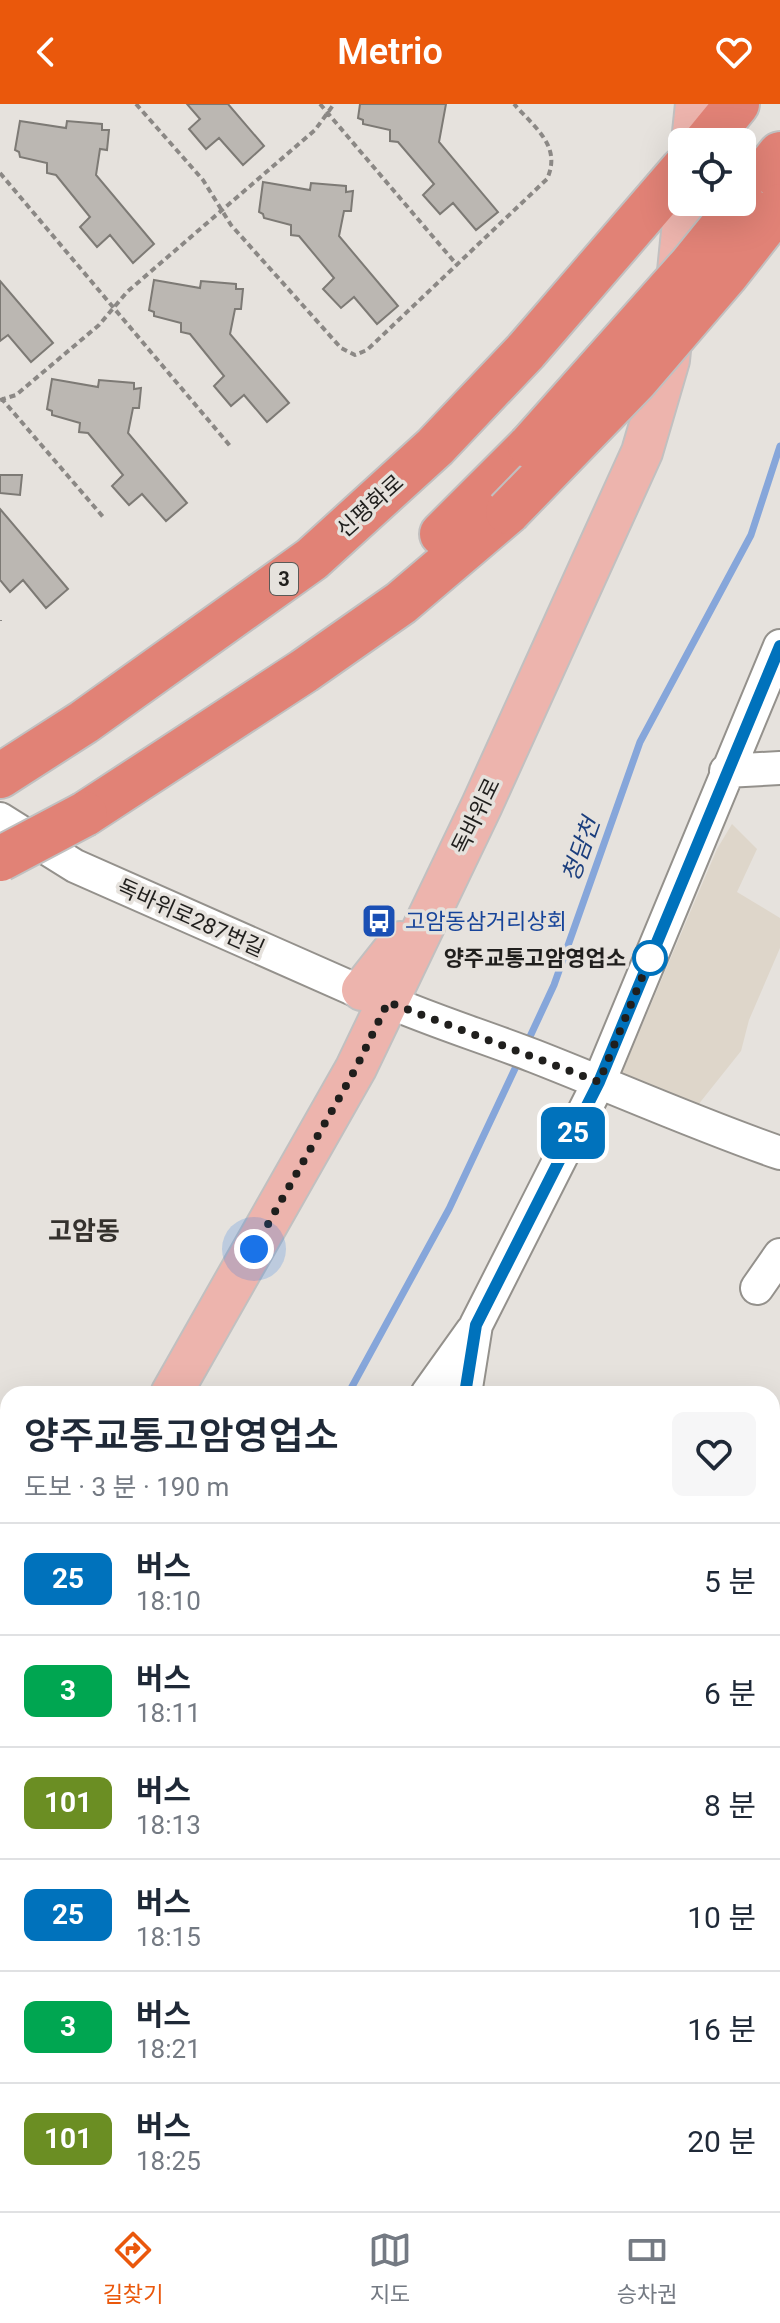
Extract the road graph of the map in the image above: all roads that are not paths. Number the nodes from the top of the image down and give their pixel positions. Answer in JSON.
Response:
{"nodes":[{"id":1,"x":696,"y":104,"type":"edge"},
{"id":2,"x":737,"y":104,"type":"edge"},
{"id":3,"x":693,"y":128,"type":"edge"},
{"id":4,"x":717,"y":128,"type":"edge"},
{"id":5,"x":780,"y":154,"type":"edge"},
{"id":6,"x":756,"y":184,"type":"edge"},
{"id":7,"x":668,"y":186,"type":"edge"},
{"id":8,"x":780,"y":206,"type":"edge"},
{"id":9,"x":684,"y":216,"type":"edge"},
{"id":10,"x":731,"y":216,"type":"edge"},
{"id":11,"x":780,"y":646,"type":"edge"},
{"id":12,"x":304,"y":671,"type":"junction"},
{"id":13,"x":780,"y":768,"type":"edge"},
{"id":14,"x":726,"y":771,"type":"junction"},
{"id":15,"x":6,"y":773,"type":"edge"},
{"id":16,"x":0,"y":819,"type":"edge"},
{"id":17,"x":0,"y":859,"type":"edge"},
{"id":18,"x":369,"y":994,"type":"junction"},
{"id":19,"x":592,"y":1079,"type":"junction"},
{"id":20,"x":780,"y":1153,"type":"edge"},
{"id":21,"x":780,"y":1255,"type":"edge"},
{"id":22,"x":757,"y":1288,"type":"dead end"},
{"id":23,"x":476,"y":1325,"type":"junction"},
{"id":24,"x":176,"y":1386,"type":"edge"},
{"id":25,"x":433,"y":1386,"type":"edge"},
{"id":26,"x":466,"y":1386,"type":"edge"}],
"edges":[{"from":1,"to":3,"type":"main road"},
{"from":2,"to":4,"type":"highway"},
{"from":5,"to":6,"type":"highway"},
{"from":7,"to":15,"type":"highway","name":"신평화로","number":"3"},
{"from":8,"to":12,"type":"highway","bridge":true},
{"from":9,"to":18,"type":"main road","name":"독바위로"},
{"from":10,"to":12,"type":"highway","bridge":true},
{"from":11,"to":14,"type":"street"},
{"from":12,"to":17,"type":"highway","bridge":true},
{"from":13,"to":14,"type":"street"},
{"from":14,"to":19,"type":"street"},
{"from":16,"to":18,"type":"street","name":"독바위로287번길"},
{"from":18,"to":19,"type":"street","name":"독바위로287번길"},
{"from":18,"to":24,"type":"main road","name":"독바위로"},
{"from":19,"to":20,"type":"street","name":"독바위로287번길"},
{"from":19,"to":23,"type":"street"},
{"from":21,"to":22,"type":"street"},
{"from":23,"to":25,"type":"street"},
{"from":23,"to":26,"type":"street"}]}
